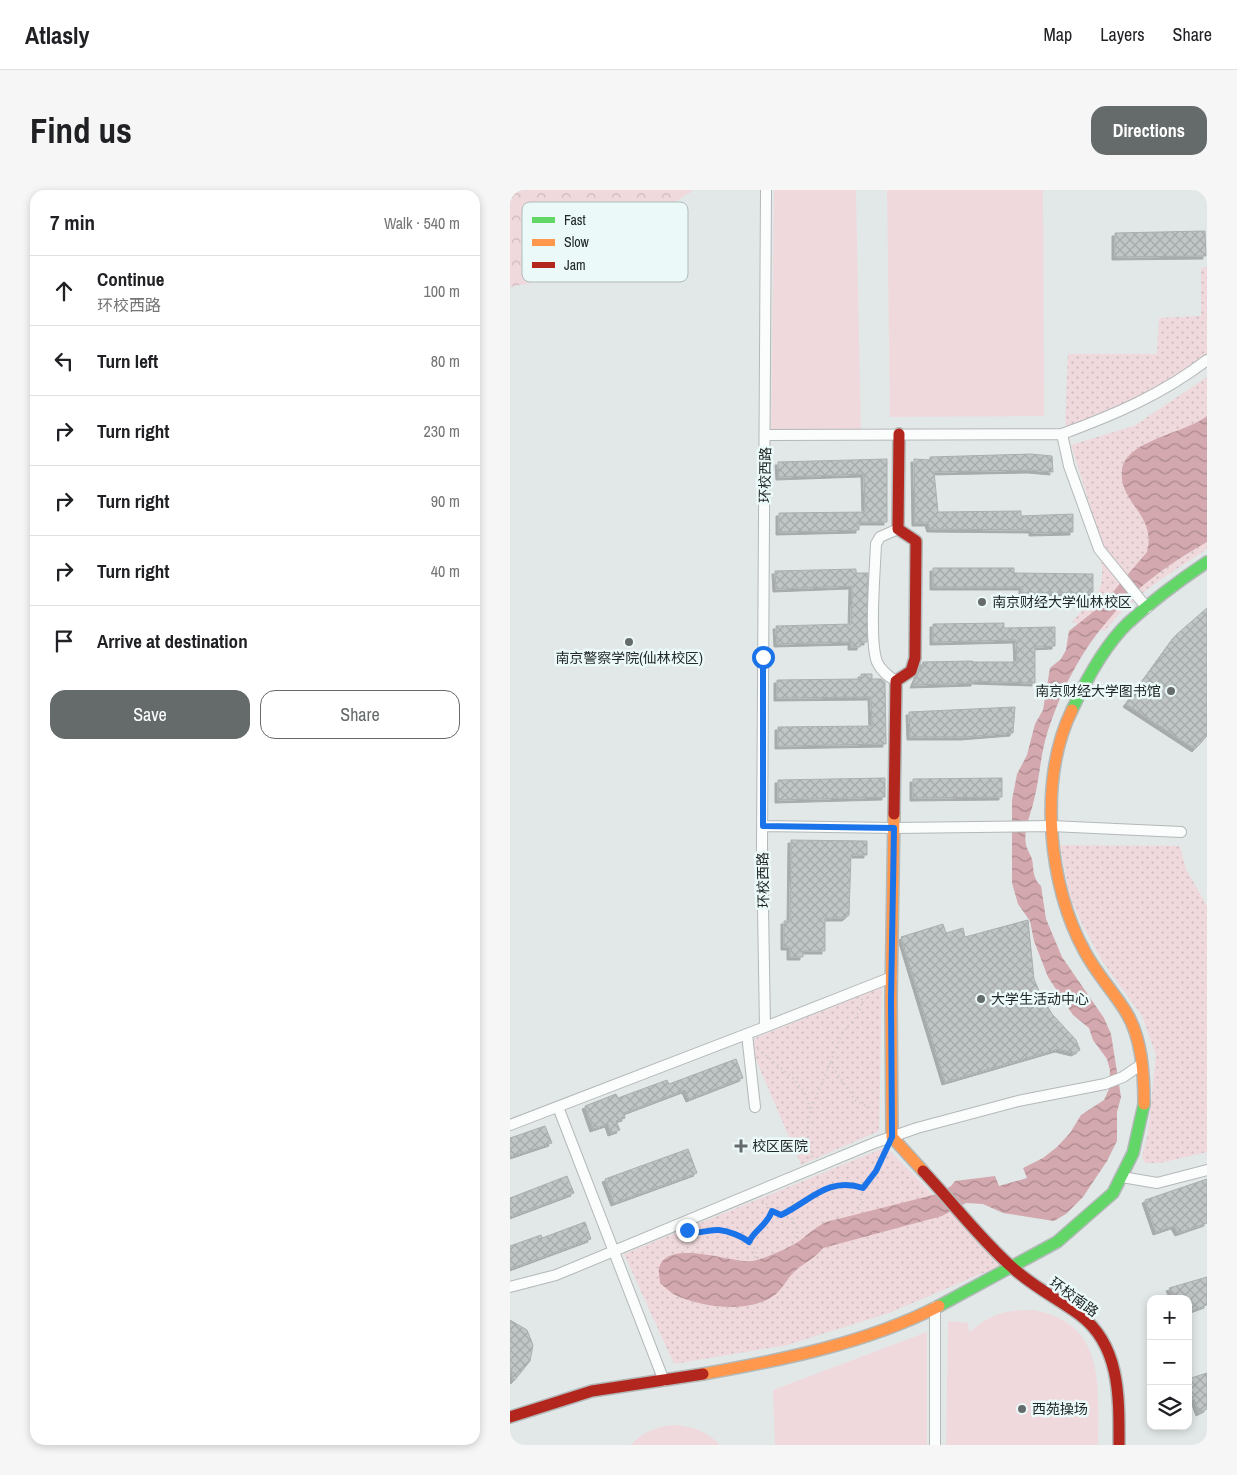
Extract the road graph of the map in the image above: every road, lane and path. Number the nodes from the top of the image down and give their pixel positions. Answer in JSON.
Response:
{"nodes":[{"id":1,"x":766,"y":190,"type":"edge"},
{"id":2,"x":1207,"y":360,"type":"edge"},
{"id":3,"x":899,"y":434,"type":"junction"},
{"id":4,"x":1062,"y":434,"type":"junction"},
{"id":5,"x":766,"y":435,"type":"junction"},
{"id":6,"x":898,"y":529,"type":"junction"},
{"id":7,"x":1207,"y":562,"type":"edge"},
{"id":8,"x":1147,"y":608,"type":"junction"},
{"id":9,"x":896,"y":681,"type":"junction"},
{"id":10,"x":763,"y":826,"type":"junction"},
{"id":11,"x":1051,"y":826,"type":"junction"},
{"id":12,"x":894,"y":828,"type":"junction"},
{"id":13,"x":1181,"y":832,"type":"dead end"},
{"id":14,"x":892,"y":977,"type":"junction"},
{"id":15,"x":863,"y":987,"type":"junction"},
{"id":16,"x":765,"y":1027,"type":"junction"},
{"id":17,"x":747,"y":1034,"type":"junction"},
{"id":18,"x":749,"y":1045,"type":"junction"},
{"id":19,"x":830,"y":1063,"type":"junction"},
{"id":20,"x":1142,"y":1064,"type":"junction"},
{"id":21,"x":558,"y":1107,"type":"junction"},
{"id":22,"x":755,"y":1107,"type":"dead end"},
{"id":23,"x":872,"y":1109,"type":"dead end"},
{"id":24,"x":811,"y":1110,"type":"junction"},
{"id":25,"x":510,"y":1125,"type":"edge"},
{"id":26,"x":892,"y":1137,"type":"junction"},
{"id":27,"x":812,"y":1160,"type":"dead end"},
{"id":28,"x":1207,"y":1170,"type":"edge"},
{"id":29,"x":1122,"y":1176,"type":"junction"},
{"id":30,"x":863,"y":1188,"type":"junction"},
{"id":31,"x":762,"y":1198,"type":"dead end"},
{"id":32,"x":859,"y":1210,"type":"dead end"},
{"id":33,"x":772,"y":1211,"type":"junction"},
{"id":34,"x":781,"y":1215,"type":"junction"},
{"id":35,"x":686,"y":1229,"type":"dead end"},
{"id":36,"x":794,"y":1241,"type":"dead end"},
{"id":37,"x":749,"y":1242,"type":"junction"},
{"id":38,"x":615,"y":1251,"type":"junction"},
{"id":39,"x":753,"y":1258,"type":"dead end"},
{"id":40,"x":1013,"y":1268,"type":"junction"},
{"id":41,"x":510,"y":1288,"type":"edge"},
{"id":42,"x":935,"y":1307,"type":"junction"},
{"id":43,"x":664,"y":1381,"type":"junction"},
{"id":44,"x":510,"y":1417,"type":"edge"},
{"id":45,"x":935,"y":1445,"type":"edge"},
{"id":46,"x":1119,"y":1445,"type":"edge"}],
"edges":[{"from":1,"to":5,"type":"street","name":"环校西路"},
{"from":2,"to":4,"type":"street"},
{"from":3,"to":4,"type":"street"},
{"from":3,"to":5,"type":"street"},
{"from":3,"to":6,"type":"street"},
{"from":4,"to":8,"type":"street"},
{"from":5,"to":10,"type":"street","name":"环校西路"},
{"from":6,"to":9,"type":"street"},
{"from":6,"to":9,"type":"street"},
{"from":7,"to":8,"type":"street"},
{"from":8,"to":11,"type":"street"},
{"from":9,"to":12,"type":"street"},
{"from":10,"to":12,"type":"street"},
{"from":10,"to":16,"type":"street","name":"环校西路"},
{"from":11,"to":12,"type":"street"},
{"from":11,"to":13,"type":"street"},
{"from":11,"to":20,"type":"street"},
{"from":12,"to":14,"type":"street"},
{"from":14,"to":15,"type":"street"},
{"from":14,"to":26,"type":"street"},
{"from":15,"to":16,"type":"street"},
{"from":15,"to":19,"type":"path"},
{"from":16,"to":17,"type":"street"},
{"from":17,"to":18,"type":"street"},
{"from":17,"to":21,"type":"street"},
{"from":18,"to":22,"type":"street"},
{"from":18,"to":24,"type":"path"},
{"from":19,"to":23,"type":"path"},
{"from":19,"to":24,"type":"path"},
{"from":20,"to":26,"type":"street"},
{"from":20,"to":29,"type":"street"},
{"from":21,"to":25,"type":"street"},
{"from":21,"to":38,"type":"street"},
{"from":24,"to":27,"type":"path"},
{"from":26,"to":30,"type":"path"},
{"from":26,"to":38,"type":"street"},
{"from":26,"to":40,"type":"street","name":"环校南路"},
{"from":28,"to":29,"type":"street"},
{"from":29,"to":40,"type":"street"},
{"from":30,"to":32,"type":"path"},
{"from":30,"to":34,"type":"path"},
{"from":31,"to":33,"type":"path"},
{"from":33,"to":34,"type":"path"},
{"from":33,"to":37,"type":"path"},
{"from":34,"to":36,"type":"path"},
{"from":35,"to":37,"type":"path"},
{"from":37,"to":39,"type":"path"},
{"from":38,"to":41,"type":"street"},
{"from":38,"to":43,"type":"street"},
{"from":40,"to":42,"type":"street"},
{"from":40,"to":46,"type":"street","name":"环校南路"},
{"from":42,"to":43,"type":"street"},
{"from":42,"to":45,"type":"street"},
{"from":43,"to":44,"type":"street"}]}
